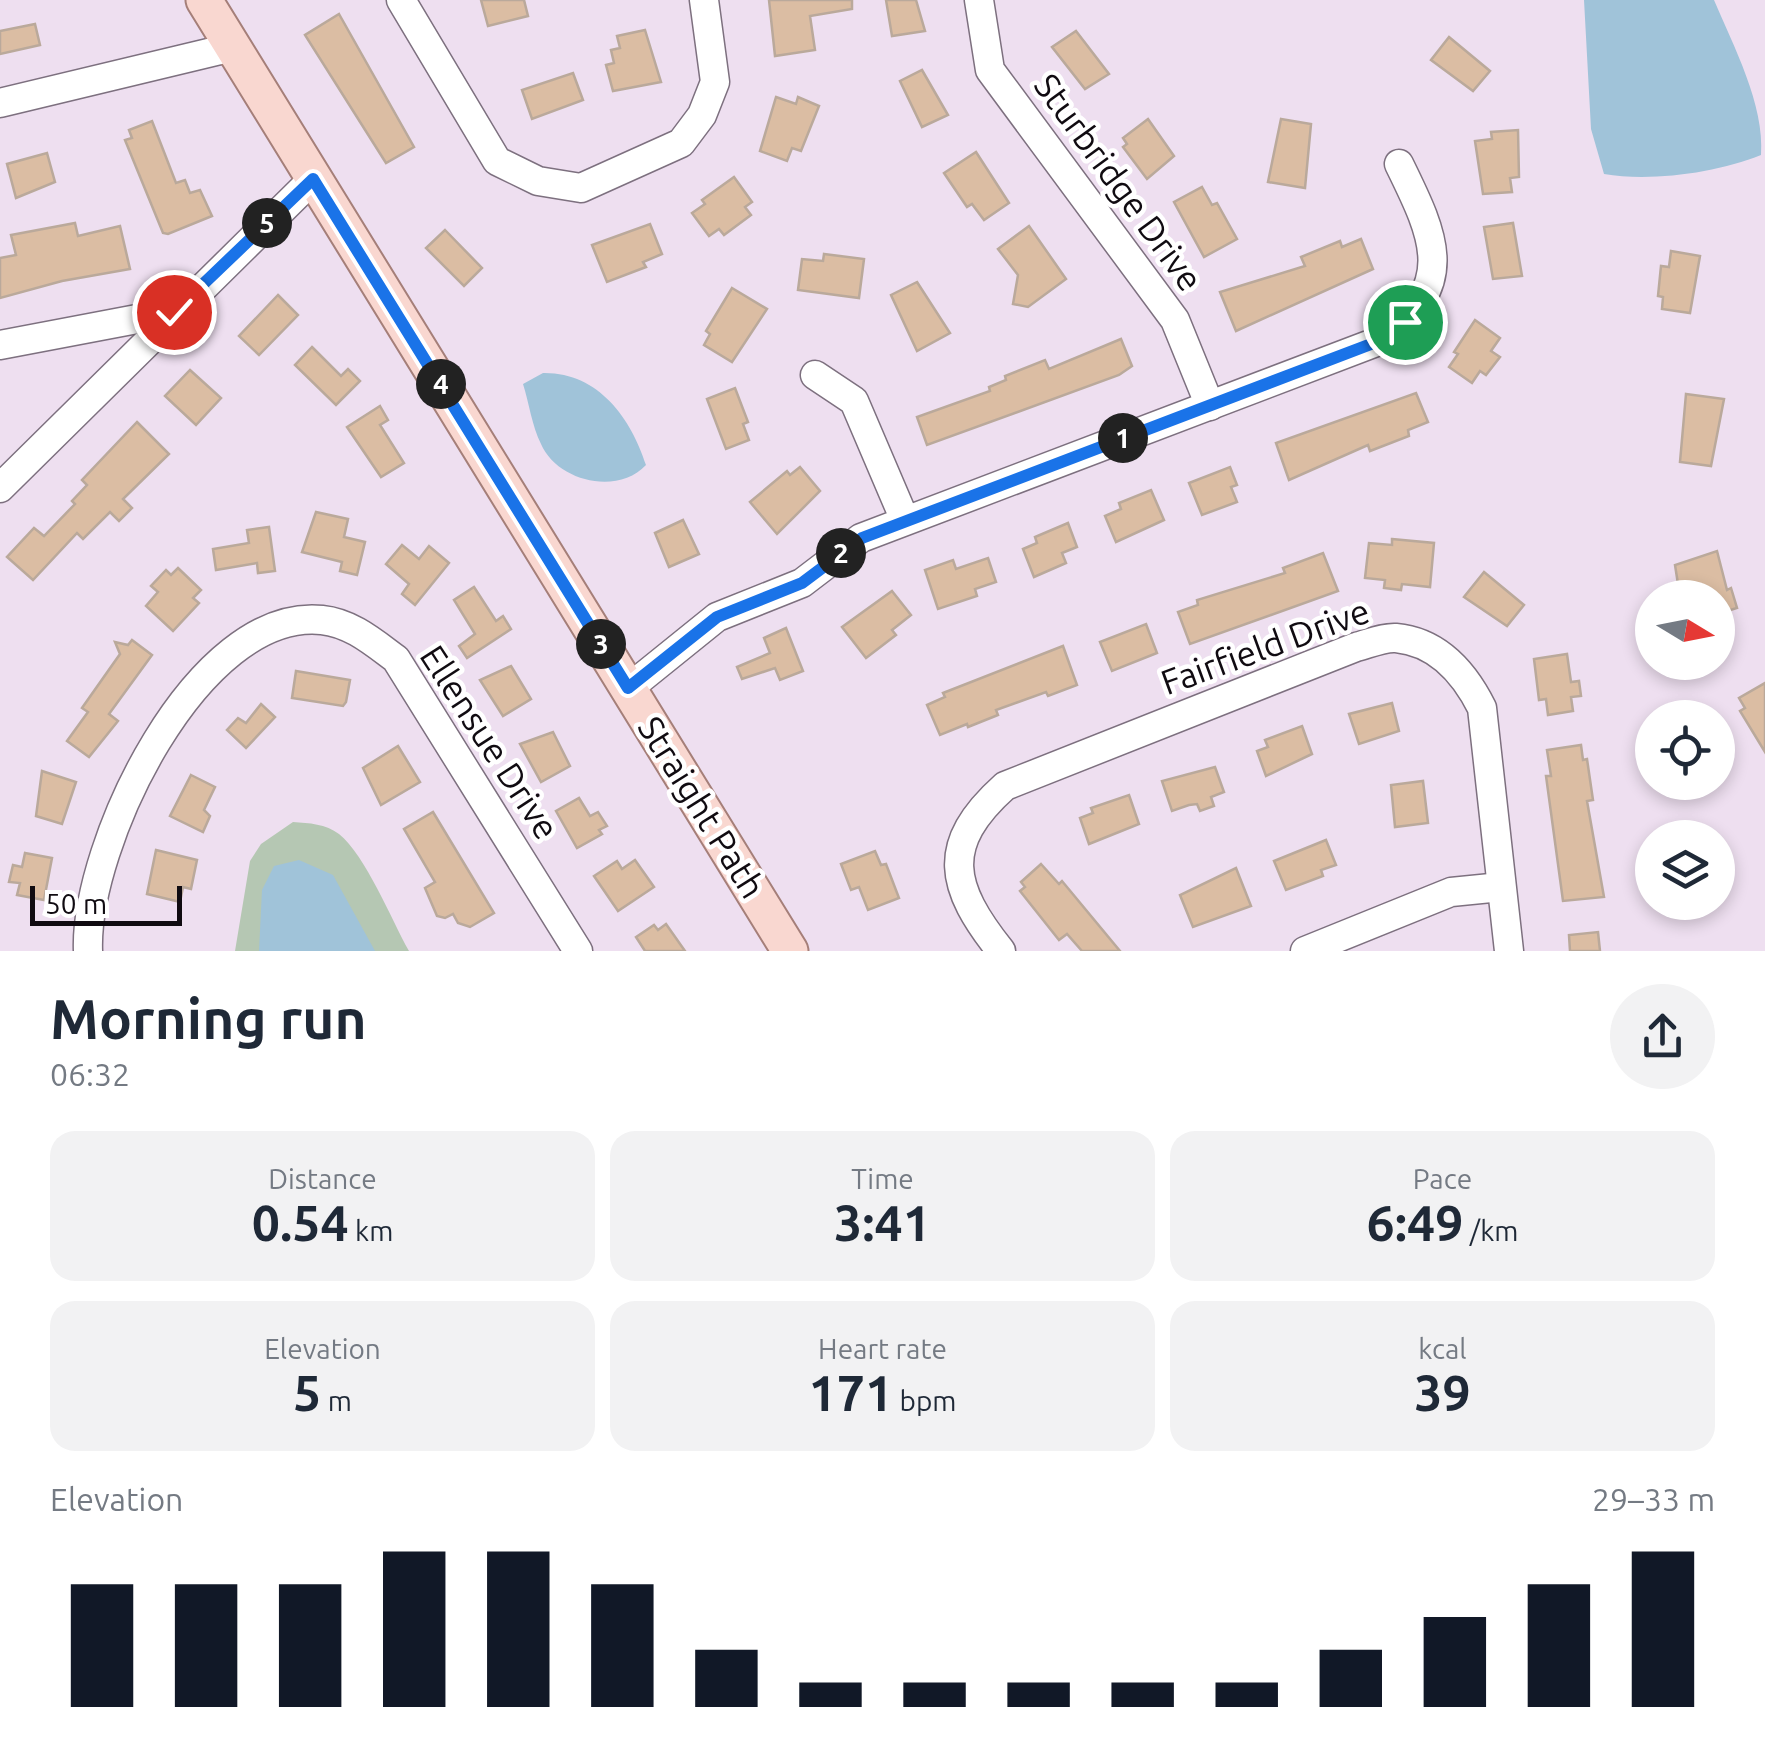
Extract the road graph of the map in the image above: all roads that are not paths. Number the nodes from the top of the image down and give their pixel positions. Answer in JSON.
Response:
{"nodes":[{"id":1,"x":204,"y":0,"type":"edge"},
{"id":2,"x":401,"y":0,"type":"edge"},
{"id":3,"x":704,"y":0,"type":"edge"},
{"id":4,"x":979,"y":0,"type":"edge"},
{"id":5,"x":233,"y":47,"type":"junction"},
{"id":6,"x":0,"y":103,"type":"edge"},
{"id":7,"x":1399,"y":164,"type":"dead end"},
{"id":8,"x":313,"y":179,"type":"junction"},
{"id":9,"x":174,"y":312,"type":"junction"},
{"id":10,"x":0,"y":344,"type":"edge"},
{"id":11,"x":815,"y":375,"type":"dead end"},
{"id":12,"x":1210,"y":406,"type":"junction"},
{"id":13,"x":0,"y":488,"type":"edge"},
{"id":14,"x":904,"y":518,"type":"junction"},
{"id":15,"x":628,"y":688,"type":"junction"},
{"id":16,"x":1502,"y":887,"type":"junction"},
{"id":17,"x":88,"y":951,"type":"edge"},
{"id":18,"x":578,"y":951,"type":"edge"},
{"id":19,"x":790,"y":951,"type":"edge"},
{"id":20,"x":1001,"y":951,"type":"edge"},
{"id":21,"x":1305,"y":951,"type":"edge"},
{"id":22,"x":1509,"y":951,"type":"edge"}],
"edges":[{"from":1,"to":5,"type":"main road","name":"Straight Path"},
{"from":2,"to":3,"type":"street"},
{"from":4,"to":12,"type":"street","name":"Sturbridge Drive"},
{"from":5,"to":6,"type":"street"},
{"from":5,"to":8,"type":"main road","name":"Straight Path"},
{"from":7,"to":12,"type":"street"},
{"from":8,"to":9,"type":"street"},
{"from":8,"to":15,"type":"main road","name":"Straight Path"},
{"from":9,"to":10,"type":"street"},
{"from":9,"to":13,"type":"street"},
{"from":11,"to":14,"type":"street"},
{"from":12,"to":14,"type":"street"},
{"from":14,"to":15,"type":"street"},
{"from":15,"to":19,"type":"main road","name":"Straight Path"},
{"from":16,"to":20,"type":"street","name":"Fairfield Drive"},
{"from":16,"to":21,"type":"street"},
{"from":16,"to":22,"type":"street","name":"Fairfield Drive"},
{"from":17,"to":18,"type":"street","name":"Ellensue Drive"}]}
